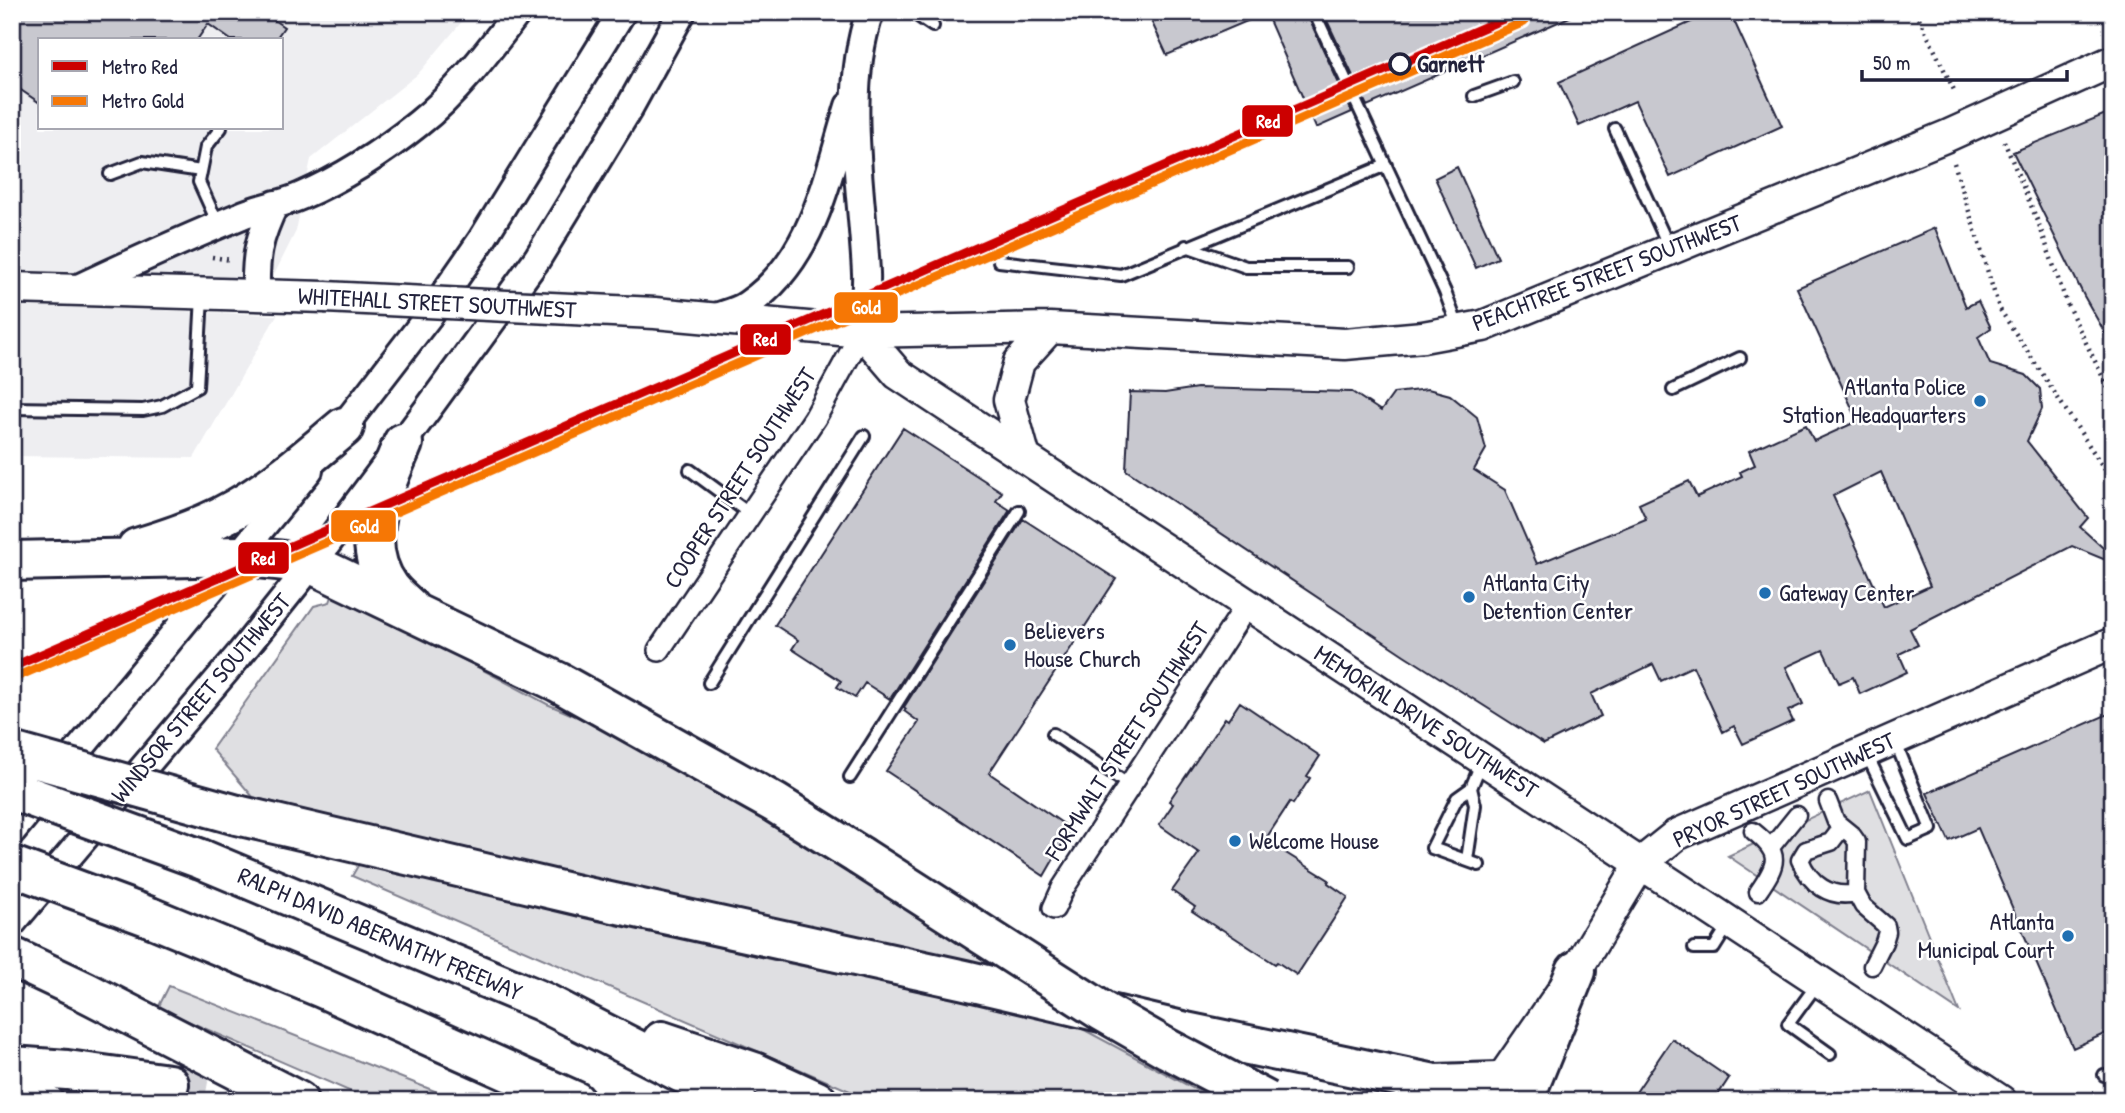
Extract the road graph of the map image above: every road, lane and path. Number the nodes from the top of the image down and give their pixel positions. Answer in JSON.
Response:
{"nodes":[{"id":1,"x":518,"y":12,"type":"edge"},
{"id":2,"x":622,"y":12,"type":"edge"},
{"id":3,"x":682,"y":12,"type":"edge"},
{"id":4,"x":870,"y":12,"type":"edge"},
{"id":5,"x":912,"y":12,"type":"edge"},
{"id":6,"x":1314,"y":12,"type":"edge"},
{"id":7,"x":1916,"y":12,"type":"edge"},
{"id":8,"x":933,"y":26,"type":"dead end"},
{"id":9,"x":2113,"y":61,"type":"edge"},
{"id":10,"x":1513,"y":82,"type":"dead end"},
{"id":11,"x":855,"y":87,"type":"junction"},
{"id":12,"x":1954,"y":90,"type":"dead end"},
{"id":13,"x":1474,"y":96,"type":"dead end"},
{"id":14,"x":1615,"y":129,"type":"dead end"},
{"id":15,"x":220,"y":130,"type":"edge"},
{"id":16,"x":2004,"y":141,"type":"dead end"},
{"id":17,"x":1954,"y":163,"type":"dead end"},
{"id":18,"x":1385,"y":165,"type":"junction"},
{"id":19,"x":201,"y":171,"type":"junction"},
{"id":20,"x":110,"y":174,"type":"dead end"},
{"id":21,"x":275,"y":204,"type":"junction"},
{"id":22,"x":218,"y":225,"type":"junction"},
{"id":23,"x":1186,"y":246,"type":"junction"},
{"id":24,"x":1670,"y":250,"type":"junction"},
{"id":25,"x":200,"y":256,"type":"dead end"},
{"id":26,"x":236,"y":260,"type":"dead end"},
{"id":27,"x":999,"y":261,"type":"dead end"},
{"id":28,"x":1348,"y":267,"type":"dead end"},
{"id":29,"x":12,"y":288,"type":"edge"},
{"id":30,"x":74,"y":290,"type":"junction"},
{"id":31,"x":202,"y":293,"type":"junction"},
{"id":32,"x":256,"y":295,"type":"junction"},
{"id":33,"x":712,"y":318,"type":"junction"},
{"id":34,"x":1050,"y":328,"type":"junction"},
{"id":35,"x":1459,"y":330,"type":"junction"},
{"id":36,"x":862,"y":332,"type":"junction"},
{"id":37,"x":1740,"y":358,"type":"dead end"},
{"id":38,"x":1673,"y":390,"type":"dead end"},
{"id":39,"x":2113,"y":398,"type":"edge"},
{"id":40,"x":12,"y":408,"type":"edge"},
{"id":41,"x":344,"y":427,"type":"junction"},
{"id":42,"x":864,"y":436,"type":"dead end"},
{"id":43,"x":403,"y":443,"type":"junction"},
{"id":44,"x":1025,"y":458,"type":"junction"},
{"id":45,"x":690,"y":470,"type":"dead end"},
{"id":46,"x":2113,"y":482,"type":"edge"},
{"id":47,"x":1019,"y":511,"type":"dead end"},
{"id":48,"x":750,"y":514,"type":"junction"},
{"id":49,"x":240,"y":556,"type":"junction"},
{"id":50,"x":97,"y":560,"type":"junction"},
{"id":51,"x":12,"y":561,"type":"edge"},
{"id":52,"x":312,"y":564,"type":"junction"},
{"id":53,"x":1247,"y":605,"type":"junction"},
{"id":54,"x":412,"y":611,"type":"junction"},
{"id":55,"x":2113,"y":643,"type":"edge"},
{"id":56,"x":659,"y":650,"type":"dead end"},
{"id":57,"x":709,"y":683,"type":"dead end"},
{"id":58,"x":1053,"y":734,"type":"dead end"},
{"id":59,"x":1895,"y":740,"type":"junction"},
{"id":60,"x":12,"y":752,"type":"edge"},
{"id":61,"x":1866,"y":752,"type":"junction"},
{"id":62,"x":1483,"y":759,"type":"junction"},
{"id":63,"x":850,"y":776,"type":"dead end"},
{"id":64,"x":1129,"y":785,"type":"junction"},
{"id":65,"x":1471,"y":788,"type":"junction"},
{"id":66,"x":12,"y":790,"type":"edge"},
{"id":67,"x":1828,"y":801,"type":"dead end"},
{"id":68,"x":1797,"y":815,"type":"dead end"},
{"id":69,"x":1841,"y":829,"type":"junction"},
{"id":70,"x":12,"y":831,"type":"edge"},
{"id":71,"x":1753,"y":831,"type":"dead end"},
{"id":72,"x":1773,"y":853,"type":"junction"},
{"id":73,"x":1467,"y":860,"type":"junction"},
{"id":74,"x":1800,"y":860,"type":"junction"},
{"id":75,"x":1641,"y":863,"type":"junction"},
{"id":76,"x":1479,"y":864,"type":"dead end"},
{"id":77,"x":12,"y":866,"type":"edge"},
{"id":78,"x":1758,"y":892,"type":"dead end"},
{"id":79,"x":1856,"y":893,"type":"junction"},
{"id":80,"x":1054,"y":908,"type":"dead end"},
{"id":81,"x":1731,"y":922,"type":"junction"},
{"id":82,"x":12,"y":923,"type":"edge"},
{"id":83,"x":1694,"y":948,"type":"dead end"},
{"id":84,"x":12,"y":957,"type":"edge"},
{"id":85,"x":1872,"y":966,"type":"dead end"},
{"id":86,"x":1576,"y":971,"type":"joint"},
{"id":87,"x":1819,"y":981,"type":"junction"},
{"id":88,"x":541,"y":1001,"type":"junction"},
{"id":89,"x":1830,"y":1054,"type":"dead end"},
{"id":90,"x":12,"y":1066,"type":"edge"},
{"id":91,"x":169,"y":1084,"type":"tunnel mouth"},
{"id":92,"x":12,"y":1089,"type":"edge"},
{"id":93,"x":1503,"y":1095,"type":"edge"},
{"id":94,"x":48,"y":1101,"type":"edge"},
{"id":95,"x":298,"y":1101,"type":"edge"},
{"id":96,"x":575,"y":1101,"type":"edge"},
{"id":97,"x":737,"y":1101,"type":"edge"},
{"id":98,"x":817,"y":1101,"type":"edge"},
{"id":99,"x":1267,"y":1101,"type":"edge"},
{"id":100,"x":2001,"y":1101,"type":"edge"}],
"edges":[{"from":1,"to":21,"type":"street"},
{"from":2,"to":41,"type":"street"},
{"from":3,"to":43,"type":"street","name":"WINDSOR STREET SOUTHWEST"},
{"from":4,"to":11,"type":"street"},
{"from":5,"to":8,"type":"lane"},
{"from":6,"to":18,"type":"lane"},
{"from":7,"to":12,"type":"path"},
{"from":9,"to":24,"type":"main road","name":"PEACHTREE STREET SOUTHWEST"},
{"from":10,"to":13,"type":"lane"},
{"from":11,"to":33,"type":"street"},
{"from":11,"to":36,"type":"street"},
{"from":14,"to":24,"type":"lane"},
{"from":15,"to":19,"type":"lane"},
{"from":16,"to":39,"type":"path"},
{"from":17,"to":46,"type":"path"},
{"from":18,"to":23,"type":"lane"},
{"from":18,"to":35,"type":"lane"},
{"from":19,"to":20,"type":"lane"},
{"from":19,"to":22,"type":"lane"},
{"from":21,"to":22,"type":"street"},
{"from":21,"to":32,"type":"street"},
{"from":22,"to":30,"type":"street"},
{"from":23,"to":27,"type":"lane"},
{"from":23,"to":28,"type":"lane"},
{"from":24,"to":35,"type":"main road","name":"PEACHTREE STREET SOUTHWEST"},
{"from":25,"to":26,"type":"path"},
{"from":29,"to":30,"type":"main road","name":"WHITEHALL STREET SOUTHWEST"},
{"from":30,"to":31,"type":"main road","name":"WHITEHALL STREET SOUTHWEST"},
{"from":31,"to":32,"type":"main road","name":"WHITEHALL STREET SOUTHWEST"},
{"from":31,"to":40,"type":"lane"},
{"from":32,"to":33,"type":"main road","name":"WHITEHALL STREET SOUTHWEST","bridge":true},
{"from":33,"to":36,"type":"main road","name":"WHITEHALL STREET SOUTHWEST"},
{"from":34,"to":35,"type":"main road","name":"PEACHTREE STREET SOUTHWEST"},
{"from":34,"to":36,"type":"main road","name":"PEACHTREE STREET SOUTHWEST"},
{"from":34,"to":44,"type":"main road"},
{"from":36,"to":44,"type":"main road","name":"MEMORIAL DRIVE SOUTHWEST"},
{"from":36,"to":48,"type":"street","name":"COOPER STREET SOUTHWEST"},
{"from":37,"to":38,"type":"lane"},
{"from":41,"to":49,"type":"street"},
{"from":41,"to":50,"type":"highway"},
{"from":42,"to":57,"type":"lane"},
{"from":43,"to":52,"type":"street","name":"WINDSOR STREET SOUTHWEST"},
{"from":43,"to":54,"type":"highway"},
{"from":44,"to":53,"type":"main road","name":"MEMORIAL DRIVE SOUTHWEST"},
{"from":45,"to":48,"type":"lane"},
{"from":47,"to":63,"type":"lane"},
{"from":48,"to":56,"type":"street","name":"COOPER STREET SOUTHWEST"},
{"from":49,"to":50,"type":"highway"},
{"from":49,"to":52,"type":"highway"},
{"from":49,"to":70,"type":"street"},
{"from":50,"to":51,"type":"highway"},
{"from":52,"to":54,"type":"highway"},
{"from":52,"to":82,"type":"street","name":"WINDSOR STREET SOUTHWEST"},
{"from":53,"to":62,"type":"main road","name":"MEMORIAL DRIVE SOUTHWEST"},
{"from":53,"to":64,"type":"street","name":"FORMWALT STREET SOUTHWEST"},
{"from":54,"to":99,"type":"highway","bridge":true},
{"from":55,"to":59,"type":"main road","name":"PRYOR STREET SOUTHWEST"},
{"from":58,"to":64,"type":"lane"},
{"from":59,"to":61,"type":"main road","name":"PRYOR STREET SOUTHWEST"},
{"from":59,"to":61,"type":"lane"},
{"from":60,"to":93,"type":"highway","bridge":true},
{"from":61,"to":75,"type":"main road","name":"PRYOR STREET SOUTHWEST"},
{"from":62,"to":65,"type":"lane"},
{"from":62,"to":75,"type":"main road","name":"MEMORIAL DRIVE SOUTHWEST"},
{"from":64,"to":80,"type":"street","name":"FORMWALT STREET SOUTHWEST"},
{"from":65,"to":73,"type":"lane"},
{"from":65,"to":73,"type":"lane"},
{"from":66,"to":88,"type":"highway","name":"RALPH DAVID ABERNATHY FREEWAY","bridge":true},
{"from":67,"to":69,"type":"street"},
{"from":68,"to":72,"type":"street"},
{"from":69,"to":74,"type":"street"},
{"from":69,"to":79,"type":"street"},
{"from":71,"to":72,"type":"street"},
{"from":72,"to":74,"type":"street"},
{"from":72,"to":78,"type":"street"},
{"from":73,"to":76,"type":"lane"},
{"from":74,"to":79,"type":"street"},
{"from":75,"to":81,"type":"main road","name":"MEMORIAL DRIVE SOUTHWEST"},
{"from":75,"to":86,"type":"main road","name":"PRYOR STREET SOUTHWEST"},
{"from":77,"to":96,"type":"highway","bridge":true},
{"from":79,"to":85,"type":"street"},
{"from":81,"to":83,"type":"lane"},
{"from":81,"to":87,"type":"main road","name":"MEMORIAL DRIVE SOUTHWEST"},
{"from":84,"to":95,"type":"highway"},
{"from":86,"to":93,"type":"highway"},
{"from":87,"to":89,"type":"lane"},
{"from":87,"to":100,"type":"main road","name":"MEMORIAL DRIVE SOUTHWEST"},
{"from":88,"to":97,"type":"highway","name":"RALPH DAVID ABERNATHY FREEWAY"},
{"from":88,"to":98,"type":"highway"},
{"from":90,"to":91,"type":"highway"},
{"from":92,"to":94,"type":"main road"}]}
